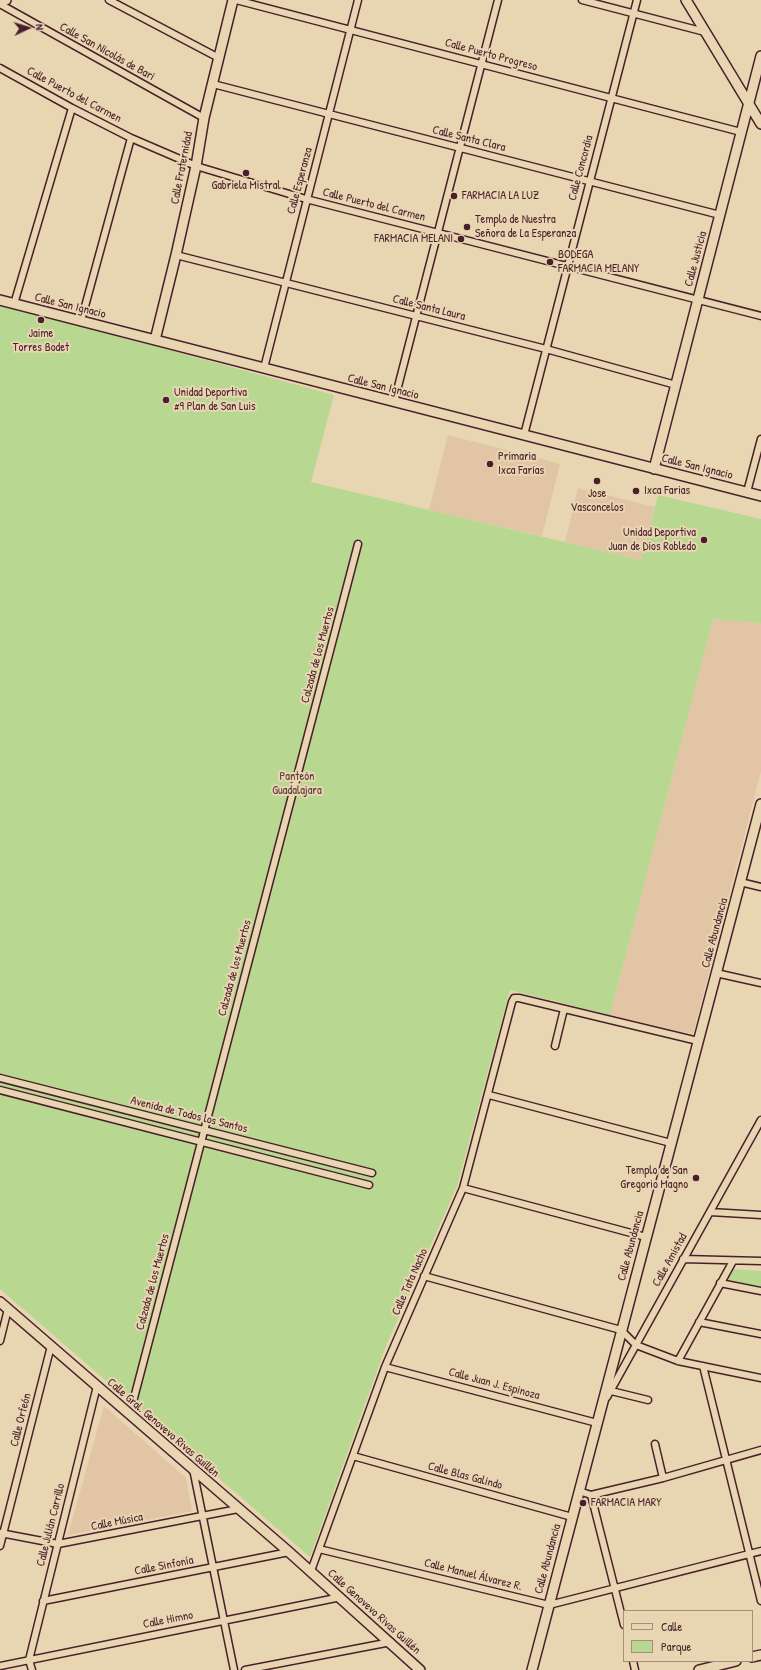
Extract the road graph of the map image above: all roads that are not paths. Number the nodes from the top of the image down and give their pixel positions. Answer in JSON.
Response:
{"nodes":[{"id":1,"x":6,"y":0,"type":"edge"},
{"id":2,"x":109,"y":0,"type":"edge"},
{"id":3,"x":233,"y":0,"type":"edge"},
{"id":4,"x":236,"y":0,"type":"edge"},
{"id":5,"x":358,"y":0,"type":"edge"},
{"id":6,"x":498,"y":0,"type":"edge"},
{"id":7,"x":582,"y":0,"type":"edge"},
{"id":8,"x":637,"y":0,"type":"edge"},
{"id":9,"x":686,"y":0,"type":"edge"},
{"id":10,"x":0,"y":3,"type":"edge"},
{"id":11,"x":633,"y":13,"type":"junction"},
{"id":12,"x":350,"y":30,"type":"junction"},
{"id":13,"x":705,"y":32,"type":"junction"},
{"id":14,"x":761,"y":56,"type":"edge"},
{"id":15,"x":219,"y":58,"type":"junction"},
{"id":16,"x":481,"y":64,"type":"junction"},
{"id":17,"x":0,"y":70,"type":"edge"},
{"id":18,"x":213,"y":84,"type":"junction"},
{"id":19,"x":611,"y":98,"type":"junction"},
{"id":20,"x":749,"y":104,"type":"junction"},
{"id":21,"x":72,"y":108,"type":"junction"},
{"id":22,"x":328,"y":114,"type":"junction"},
{"id":23,"x":204,"y":118,"type":"junction"},
{"id":24,"x":761,"y":124,"type":"edge"},
{"id":25,"x":741,"y":132,"type":"junction"},
{"id":26,"x":131,"y":138,"type":"junction"},
{"id":27,"x":460,"y":148,"type":"junction"},
{"id":28,"x":196,"y":166,"type":"junction"},
{"id":29,"x":589,"y":181,"type":"junction"},
{"id":30,"x":306,"y":198,"type":"junction"},
{"id":31,"x":720,"y":215,"type":"junction"},
{"id":32,"x":438,"y":232,"type":"junction"},
{"id":33,"x":176,"y":254,"type":"junction"},
{"id":34,"x":567,"y":265,"type":"junction"},
{"id":35,"x":285,"y":282,"type":"junction"},
{"id":36,"x":698,"y":299,"type":"junction"},
{"id":37,"x":0,"y":300,"type":"edge"},
{"id":38,"x":14,"y":304,"type":"junction"},
{"id":39,"x":416,"y":316,"type":"junction"},
{"id":40,"x":761,"y":316,"type":"edge"},
{"id":41,"x":81,"y":321,"type":"junction"},
{"id":42,"x":155,"y":340,"type":"junction"},
{"id":43,"x":546,"y":349,"type":"junction"},
{"id":44,"x":264,"y":368,"type":"junction"},
{"id":45,"x":676,"y":385,"type":"junction"},
{"id":46,"x":394,"y":402,"type":"junction"},
{"id":47,"x":524,"y":435,"type":"junction"},
{"id":48,"x":761,"y":439,"type":"edge"},
{"id":49,"x":654,"y":468,"type":"junction"},
{"id":50,"x":747,"y":492,"type":"junction"},
{"id":51,"x":761,"y":496,"type":"edge"},
{"id":52,"x":358,"y":544,"type":"dead end"},
{"id":53,"x":761,"y":804,"type":"edge"},
{"id":54,"x":740,"y":882,"type":"junction"},
{"id":55,"x":761,"y":887,"type":"edge"},
{"id":56,"x":716,"y":973,"type":"junction"},
{"id":57,"x":761,"y":983,"type":"edge"},
{"id":58,"x":564,"y":1009,"type":"junction"},
{"id":59,"x":698,"y":1041,"type":"junction"},
{"id":60,"x":554,"y":1046,"type":"dead end"},
{"id":61,"x":0,"y":1078,"type":"edge"},
{"id":62,"x":0,"y":1090,"type":"edge"},
{"id":63,"x":489,"y":1095,"type":"junction"},
{"id":64,"x":761,"y":1120,"type":"edge"},
{"id":65,"x":204,"y":1130,"type":"junction"},
{"id":66,"x":201,"y":1142,"type":"junction"},
{"id":67,"x":671,"y":1143,"type":"junction"},
{"id":68,"x":372,"y":1173,"type":"dead end"},
{"id":69,"x":369,"y":1185,"type":"dead end"},
{"id":70,"x":463,"y":1188,"type":"junction"},
{"id":71,"x":710,"y":1212,"type":"junction"},
{"id":72,"x":761,"y":1215,"type":"edge"},
{"id":73,"x":646,"y":1236,"type":"junction"},
{"id":74,"x":683,"y":1259,"type":"junction"},
{"id":75,"x":733,"y":1261,"type":"junction"},
{"id":76,"x":761,"y":1261,"type":"edge"},
{"id":77,"x":424,"y":1276,"type":"junction"},
{"id":78,"x":720,"y":1283,"type":"junction"},
{"id":79,"x":761,"y":1292,"type":"edge"},
{"id":80,"x":0,"y":1302,"type":"edge"},
{"id":81,"x":8,"y":1309,"type":"junction"},
{"id":82,"x":699,"y":1322,"type":"junction"},
{"id":83,"x":621,"y":1330,"type":"junction"},
{"id":84,"x":761,"y":1334,"type":"edge"},
{"id":85,"x":0,"y":1341,"type":"edge"},
{"id":86,"x":636,"y":1345,"type":"junction"},
{"id":87,"x":52,"y":1346,"type":"junction"},
{"id":88,"x":678,"y":1361,"type":"junction"},
{"id":89,"x":703,"y":1366,"type":"junction"},
{"id":90,"x":385,"y":1367,"type":"junction"},
{"id":91,"x":761,"y":1378,"type":"edge"},
{"id":92,"x":97,"y":1386,"type":"junction"},
{"id":93,"x":608,"y":1390,"type":"junction"},
{"id":94,"x":134,"y":1398,"type":"dead end"},
{"id":95,"x":648,"y":1400,"type":"dead end"},
{"id":96,"x":597,"y":1423,"type":"junction"},
{"id":97,"x":655,"y":1444,"type":"dead end"},
{"id":98,"x":761,"y":1450,"type":"edge"},
{"id":99,"x":353,"y":1456,"type":"junction"},
{"id":100,"x":726,"y":1459,"type":"junction"},
{"id":101,"x":193,"y":1469,"type":"junction"},
{"id":102,"x":663,"y":1478,"type":"junction"},
{"id":103,"x":579,"y":1491,"type":"junction"},
{"id":104,"x":591,"y":1495,"type":"junction"},
{"id":105,"x":238,"y":1509,"type":"junction"},
{"id":106,"x":202,"y":1516,"type":"junction"},
{"id":107,"x":572,"y":1517,"type":"junction"},
{"id":108,"x":2,"y":1533,"type":"edge"},
{"id":109,"x":58,"y":1544,"type":"junction"},
{"id":110,"x":0,"y":1546,"type":"edge"},
{"id":111,"x":319,"y":1549,"type":"junction"},
{"id":112,"x":761,"y":1551,"type":"edge"},
{"id":113,"x":289,"y":1552,"type":"junction"},
{"id":114,"x":749,"y":1554,"type":"junction"},
{"id":115,"x":213,"y":1567,"type":"junction"},
{"id":116,"x":311,"y":1571,"type":"junction"},
{"id":117,"x":615,"y":1588,"type":"junction"},
{"id":118,"x":341,"y":1597,"type":"junction"},
{"id":119,"x":761,"y":1600,"type":"edge"},
{"id":120,"x":43,"y":1601,"type":"junction"},
{"id":121,"x":549,"y":1605,"type":"junction"},
{"id":122,"x":224,"y":1620,"type":"junction"},
{"id":123,"x":623,"y":1621,"type":"edge"},
{"id":124,"x":391,"y":1642,"type":"junction"},
{"id":125,"x":29,"y":1660,"type":"junction"},
{"id":126,"x":732,"y":1662,"type":"edge"},
{"id":127,"x":0,"y":1666,"type":"edge"},
{"id":128,"x":32,"y":1670,"type":"edge"},
{"id":129,"x":234,"y":1670,"type":"edge"},
{"id":130,"x":245,"y":1670,"type":"edge"},
{"id":131,"x":420,"y":1670,"type":"edge"},
{"id":132,"x":532,"y":1670,"type":"edge"},
{"id":133,"x":699,"y":1670,"type":"edge"}],
"edges":[{"from":1,"to":10,"type":"street"},
{"from":2,"to":15,"type":"street"},
{"from":3,"to":15,"type":"street","name":"Calle Fraternidad"},
{"from":4,"to":12,"type":"street","name":"Calle Puerto Progreso"},
{"from":5,"to":12,"type":"street","name":"Calle Esperanza"},
{"from":6,"to":16,"type":"street"},
{"from":7,"to":11,"type":"street"},
{"from":8,"to":11,"type":"street","name":"Calle Concordia"},
{"from":9,"to":13,"type":"street"},
{"from":10,"to":23,"type":"street","name":"Calle San Nicolás de Bari"},
{"from":11,"to":13,"type":"street"},
{"from":11,"to":19,"type":"street","name":"Calle Concordia"},
{"from":12,"to":16,"type":"street","name":"Calle Puerto Progreso"},
{"from":12,"to":22,"type":"street","name":"Calle Esperanza"},
{"from":13,"to":20,"type":"street"},
{"from":14,"to":20,"type":"street","name":"Calle Justicia"},
{"from":15,"to":18,"type":"street","name":"Calle Fraternidad"},
{"from":16,"to":19,"type":"street","name":"Calle Puerto Progreso"},
{"from":16,"to":27,"type":"street"},
{"from":17,"to":21,"type":"street","name":"Calle Puerto del Carmen"},
{"from":18,"to":22,"type":"street","name":"Calle Santa Clara"},
{"from":18,"to":23,"type":"street","name":"Calle Fraternidad"},
{"from":19,"to":25,"type":"street","name":"Calle Puerto Progreso"},
{"from":19,"to":29,"type":"street","name":"Calle Concordia"},
{"from":20,"to":24,"type":"street"},
{"from":20,"to":25,"type":"street","name":"Calle Justicia"},
{"from":21,"to":26,"type":"street","name":"Calle Puerto del Carmen"},
{"from":21,"to":38,"type":"street"},
{"from":22,"to":27,"type":"street","name":"Calle Santa Clara"},
{"from":22,"to":30,"type":"street","name":"Calle Esperanza"},
{"from":23,"to":28,"type":"street","name":"Calle Fraternidad"},
{"from":25,"to":31,"type":"street","name":"Calle Justicia"},
{"from":26,"to":28,"type":"street","name":"Calle Puerto del Carmen"},
{"from":26,"to":41,"type":"street"},
{"from":27,"to":29,"type":"street","name":"Calle Santa Clara"},
{"from":27,"to":32,"type":"street"},
{"from":28,"to":30,"type":"street","name":"Calle Puerto del Carmen"},
{"from":28,"to":33,"type":"street","name":"Calle Fraternidad"},
{"from":29,"to":31,"type":"street","name":"Calle Santa Clara"},
{"from":29,"to":34,"type":"street","name":"Calle Concordia"},
{"from":30,"to":32,"type":"street","name":"Calle Puerto del Carmen"},
{"from":30,"to":35,"type":"street","name":"Calle Esperanza"},
{"from":31,"to":36,"type":"street","name":"Calle Justicia"},
{"from":32,"to":34,"type":"street","name":"Calle Puerto del Carmen"},
{"from":32,"to":39,"type":"street"},
{"from":33,"to":35,"type":"street","name":"Calle Santa Laura"},
{"from":33,"to":42,"type":"street","name":"Calle Fraternidad"},
{"from":34,"to":36,"type":"street","name":"Calle Puerto del Carmen"},
{"from":34,"to":43,"type":"street","name":"Calle Concordia"},
{"from":35,"to":39,"type":"street","name":"Calle Santa Laura"},
{"from":35,"to":44,"type":"street","name":"Calle Esperanza"},
{"from":36,"to":40,"type":"street","name":"Calle Puerto del Carmen"},
{"from":36,"to":45,"type":"street","name":"Calle Justicia"},
{"from":37,"to":38,"type":"street","name":"Calle San Ignacio"},
{"from":38,"to":41,"type":"street","name":"Calle San Ignacio"},
{"from":39,"to":43,"type":"street","name":"Calle Santa Laura"},
{"from":39,"to":46,"type":"street"},
{"from":41,"to":42,"type":"street","name":"Calle San Ignacio"},
{"from":42,"to":44,"type":"street","name":"Calle San Ignacio"},
{"from":43,"to":45,"type":"street","name":"Calle Santa Laura"},
{"from":43,"to":47,"type":"street","name":"Calle Concordia"},
{"from":44,"to":46,"type":"street","name":"Calle San Ignacio"},
{"from":45,"to":49,"type":"street","name":"Calle Justicia"},
{"from":46,"to":47,"type":"street","name":"Calle San Ignacio"},
{"from":47,"to":49,"type":"street","name":"Calle San Ignacio"},
{"from":48,"to":50,"type":"street"},
{"from":49,"to":50,"type":"street","name":"Calle San Ignacio"},
{"from":50,"to":51,"type":"street","name":"Calle San Ignacio"},
{"from":52,"to":65,"type":"street","name":"Calzada de los Muertos"},
{"from":53,"to":54,"type":"street","name":"Calle Abundancia"},
{"from":54,"to":55,"type":"street"},
{"from":54,"to":56,"type":"street","name":"Calle Abundancia"},
{"from":56,"to":57,"type":"street"},
{"from":56,"to":59,"type":"street","name":"Calle Abundancia"},
{"from":58,"to":59,"type":"street"},
{"from":58,"to":60,"type":"street"},
{"from":58,"to":63,"type":"street","name":"Calle Tata Nacho"},
{"from":59,"to":67,"type":"street","name":"Calle Abundancia"},
{"from":61,"to":65,"type":"street","name":"Avenida de Todos los Santos"},
{"from":62,"to":66,"type":"street","name":"Avenida de Todos los Santos"},
{"from":63,"to":67,"type":"street"},
{"from":63,"to":70,"type":"street","name":"Calle Tata Nacho"},
{"from":64,"to":71,"type":"street","name":"Calle Amistad"},
{"from":65,"to":66,"type":"street","name":"Calzada de los Muertos"},
{"from":65,"to":68,"type":"street","name":"Avenida de Todos los Santos"},
{"from":66,"to":69,"type":"street","name":"Avenida de Todos los Santos"},
{"from":66,"to":94,"type":"street","name":"Calzada de los Muertos"},
{"from":67,"to":73,"type":"street","name":"Calle Abundancia"},
{"from":70,"to":73,"type":"street"},
{"from":70,"to":77,"type":"street","name":"Calle Tata Nacho"},
{"from":71,"to":72,"type":"street"},
{"from":71,"to":74,"type":"street","name":"Calle Amistad"},
{"from":73,"to":83,"type":"street","name":"Calle Abundancia"},
{"from":74,"to":75,"type":"street"},
{"from":74,"to":86,"type":"street","name":"Calle Amistad"},
{"from":75,"to":76,"type":"street"},
{"from":75,"to":78,"type":"street"},
{"from":77,"to":83,"type":"street"},
{"from":77,"to":90,"type":"street","name":"Calle Tata Nacho"},
{"from":78,"to":79,"type":"street"},
{"from":78,"to":82,"type":"street"},
{"from":80,"to":81,"type":"street","name":"Calle Gral. Genovevo Rivas Guillén"},
{"from":81,"to":85,"type":"street"},
{"from":81,"to":87,"type":"street","name":"Calle Gral. Genovevo Rivas Guillén"},
{"from":82,"to":84,"type":"street"},
{"from":82,"to":88,"type":"street"},
{"from":83,"to":86,"type":"street"},
{"from":83,"to":93,"type":"street","name":"Calle Abundancia"},
{"from":86,"to":88,"type":"street"},
{"from":86,"to":93,"type":"street","name":"Calle Amistad"},
{"from":87,"to":92,"type":"street","name":"Calle Gral. Genovevo Rivas Guillén"},
{"from":87,"to":108,"type":"street","name":"Calle Orfeón"},
{"from":88,"to":89,"type":"street"},
{"from":89,"to":91,"type":"street"},
{"from":89,"to":100,"type":"street"},
{"from":90,"to":96,"type":"street","name":"Calle Juan J. Espinoza"},
{"from":90,"to":99,"type":"street","name":"Calle Tata Nacho"},
{"from":92,"to":101,"type":"street","name":"Calle Gral. Genovevo Rivas Guillén"},
{"from":92,"to":109,"type":"street","name":"Calle Julián Carrillo"},
{"from":93,"to":95,"type":"street"},
{"from":93,"to":96,"type":"street","name":"Calle Abundancia"},
{"from":96,"to":103,"type":"street","name":"Calle Abundancia"},
{"from":97,"to":102,"type":"street"},
{"from":98,"to":100,"type":"street"},
{"from":99,"to":107,"type":"street","name":"Calle Blas Galindo"},
{"from":99,"to":111,"type":"street","name":"Calle Tata Nacho"},
{"from":100,"to":102,"type":"street"},
{"from":100,"to":114,"type":"street"},
{"from":101,"to":105,"type":"street","name":"Calle Gral. Genovevo Rivas Guillén"},
{"from":101,"to":106,"type":"street"},
{"from":102,"to":104,"type":"street"},
{"from":103,"to":104,"type":"street"},
{"from":103,"to":107,"type":"street","name":"Calle Abundancia"},
{"from":104,"to":117,"type":"street"},
{"from":105,"to":106,"type":"street","name":"Calle Música"},
{"from":105,"to":113,"type":"street","name":"Calle Gral. Genovevo Rivas Guillén"},
{"from":106,"to":109,"type":"street","name":"Calle Música"},
{"from":106,"to":115,"type":"street"},
{"from":107,"to":121,"type":"street","name":"Calle Abundancia"},
{"from":108,"to":109,"type":"street","name":"Calle Música"},
{"from":108,"to":110,"type":"street","name":"Calle Orfeón"},
{"from":109,"to":120,"type":"street","name":"Calle Julián Carrillo"},
{"from":111,"to":116,"type":"street","name":"Calle Tata Nacho"},
{"from":111,"to":121,"type":"street","name":"Calle Manuel Álvarez R."},
{"from":112,"to":114,"type":"street","name":"Calle Manuel Álvarez R."},
{"from":113,"to":115,"type":"street","name":"Calle Sinfonía"},
{"from":113,"to":116,"type":"street","name":"Calle Gral. Genovevo Rivas Guillén"},
{"from":114,"to":117,"type":"street","name":"Calle Manuel Álvarez R."},
{"from":114,"to":119,"type":"street"},
{"from":115,"to":120,"type":"street","name":"Calle Sinfonía"},
{"from":115,"to":122,"type":"street"},
{"from":116,"to":118,"type":"street","name":"Calle Genovevo Rivas Guillén"},
{"from":117,"to":121,"type":"street","name":"Calle Manuel Álvarez R."},
{"from":117,"to":123,"type":"street"},
{"from":118,"to":122,"type":"street","name":"Calle Himno"},
{"from":118,"to":124,"type":"street","name":"Calle Genovevo Rivas Guillén"},
{"from":120,"to":125,"type":"street","name":"Calle Julián Carrillo"},
{"from":121,"to":132,"type":"street","name":"Calle Abundancia"},
{"from":122,"to":125,"type":"street","name":"Calle Himno"},
{"from":122,"to":129,"type":"street"},
{"from":124,"to":130,"type":"street"},
{"from":124,"to":131,"type":"street","name":"Calle Genovevo Rivas Guillén"},
{"from":125,"to":127,"type":"street","name":"Calle Himno"},
{"from":125,"to":128,"type":"street"},
{"from":126,"to":133,"type":"street"}]}
